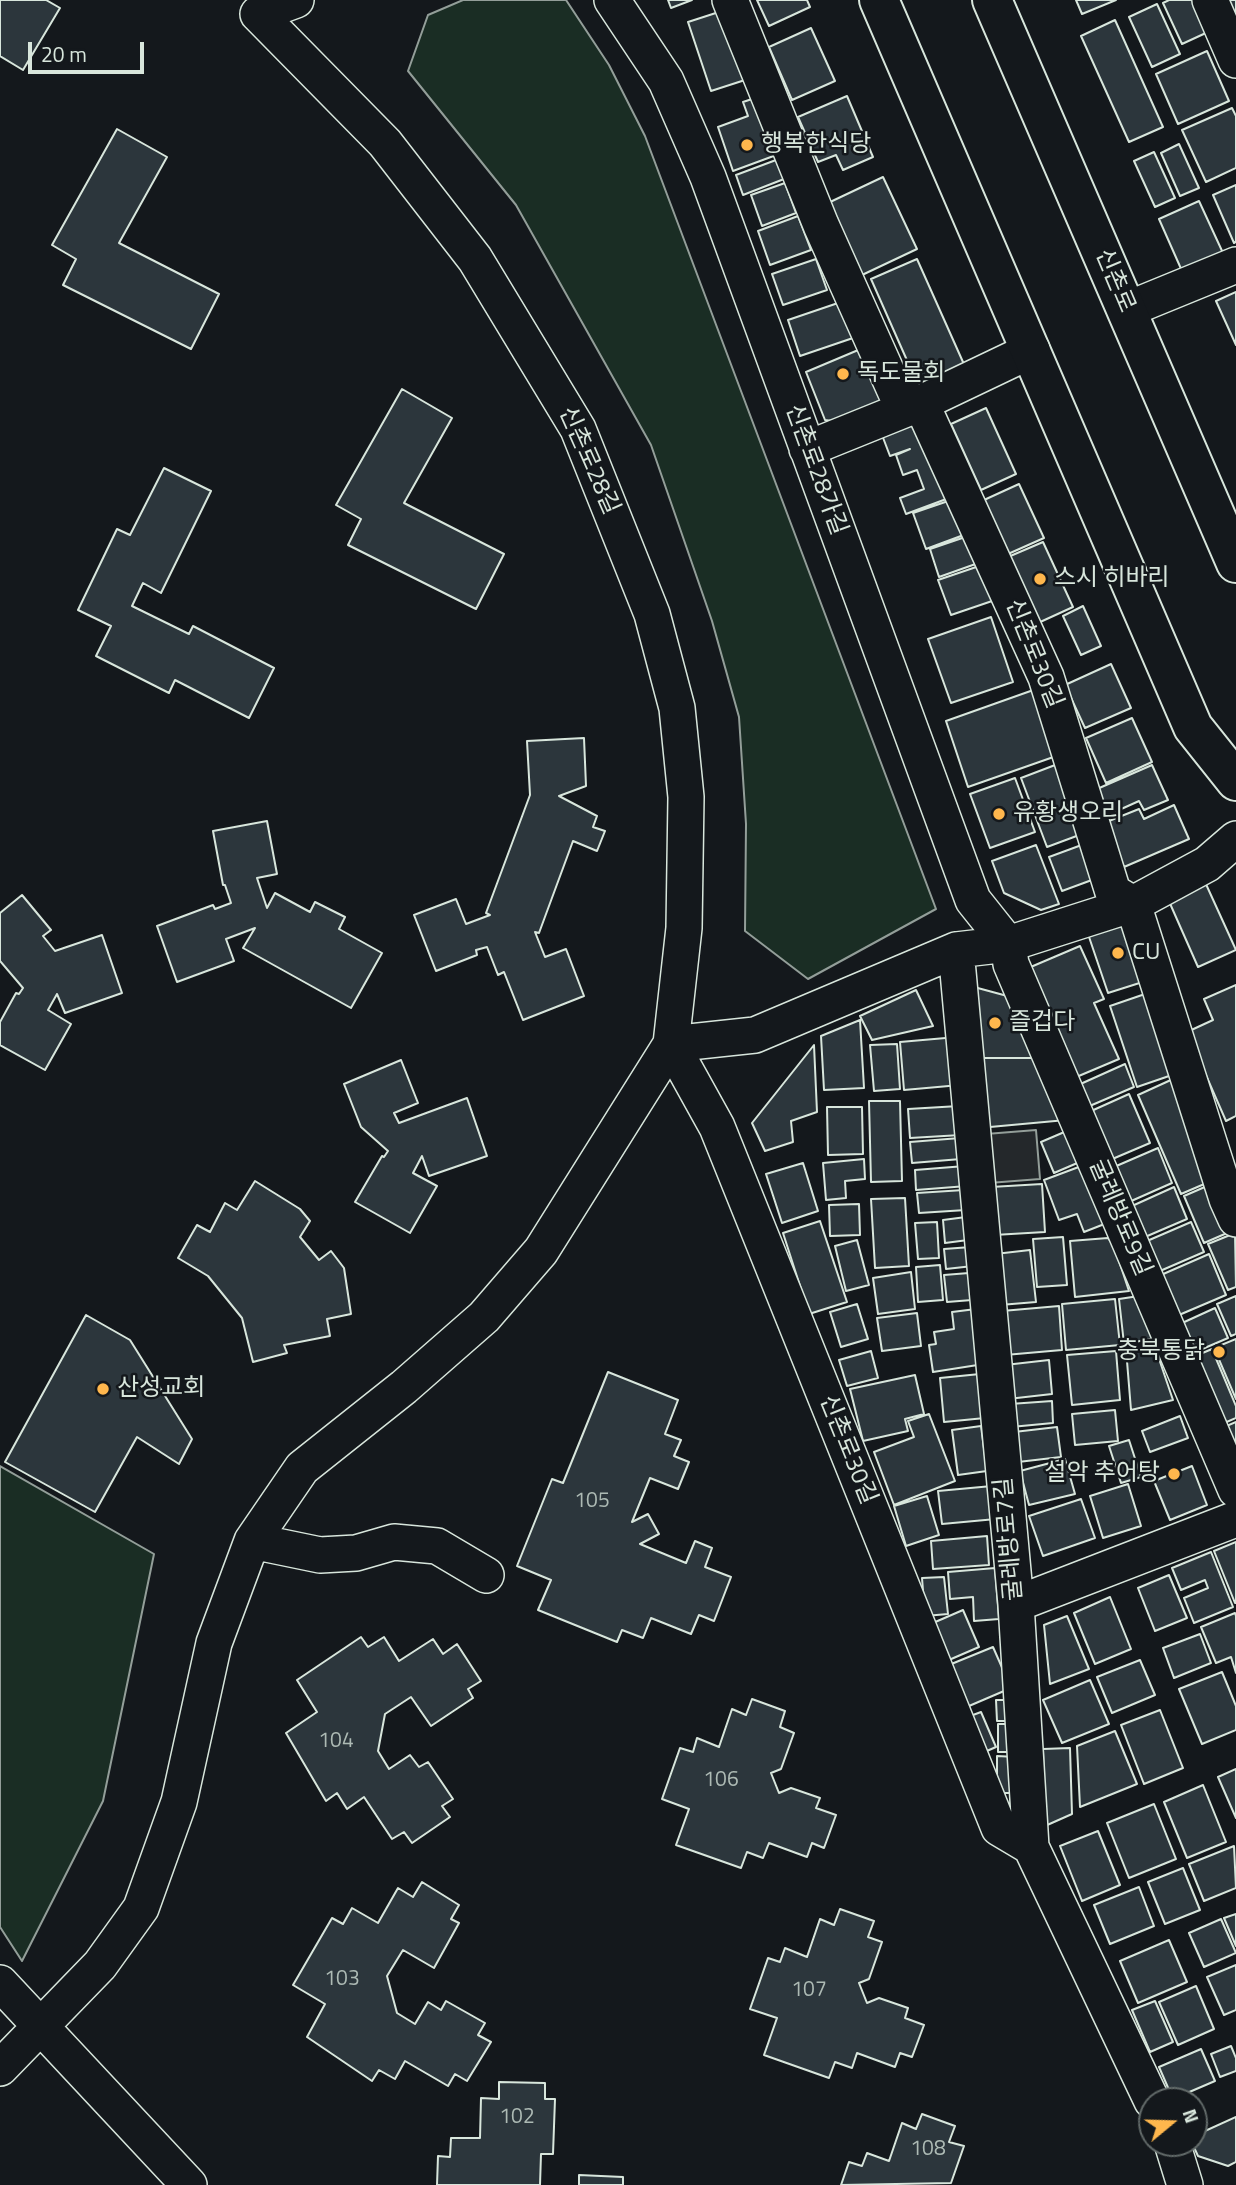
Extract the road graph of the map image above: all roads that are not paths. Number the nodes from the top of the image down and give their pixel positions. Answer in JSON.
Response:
{"nodes":[{"id":1,"x":296,"y":0,"type":"edge"},
{"id":2,"x":612,"y":0,"type":"edge"},
{"id":3,"x":730,"y":0,"type":"edge"},
{"id":4,"x":879,"y":0,"type":"edge"},
{"id":5,"x":992,"y":0,"type":"edge"},
{"id":6,"x":1210,"y":0,"type":"edge"},
{"id":7,"x":247,"y":7,"type":"edge"},
{"id":8,"x":1236,"y":60,"type":"edge"},
{"id":9,"x":1236,"y":265,"type":"edge"},
{"id":10,"x":1126,"y":310,"type":"junction"},
{"id":11,"x":1032,"y":350,"type":"junction"},
{"id":12,"x":921,"y":403,"type":"junction"},
{"id":13,"x":807,"y":449,"type":"junction"},
{"id":14,"x":1236,"y":563,"type":"edge"},
{"id":15,"x":1236,"y":781,"type":"edge"},
{"id":16,"x":1236,"y":839,"type":"edge"},
{"id":17,"x":1133,"y":904,"type":"junction"},
{"id":18,"x":1008,"y":944,"type":"junction"},
{"id":19,"x":956,"y":950,"type":"junction"},
{"id":20,"x":671,"y":1044,"type":"junction"},
{"id":21,"x":1236,"y":1219,"type":"edge"},
{"id":22,"x":1236,"y":1490,"type":"edge"},
{"id":23,"x":1236,"y":1519,"type":"edge"},
{"id":24,"x":252,"y":1541,"type":"junction"},
{"id":25,"x":486,"y":1575,"type":"dead end"},
{"id":26,"x":1016,"y":1604,"type":"junction"},
{"id":27,"x":1031,"y":1847,"type":"junction"},
{"id":28,"x":0,"y":1983,"type":"edge"},
{"id":29,"x":41,"y":2029,"type":"junction"},
{"id":30,"x":0,"y":2068,"type":"edge"},
{"id":31,"x":1145,"y":2087,"type":"edge"},
{"id":32,"x":1176,"y":2157,"type":"edge"},
{"id":33,"x":189,"y":2185,"type":"edge"},
{"id":34,"x":1185,"y":2185,"type":"edge"}],
"edges":[{"from":1,"to":7,"type":"street","name":"신촌로28길"},
{"from":2,"to":13,"type":"street","name":"신촌로28가길"},
{"from":3,"to":12,"type":"street"},
{"from":4,"to":11,"type":"main road"},
{"from":5,"to":10,"type":"main road","name":"신촌로"},
{"from":6,"to":8,"type":"street"},
{"from":7,"to":20,"type":"street","name":"신촌로28길"},
{"from":9,"to":10,"type":"street"},
{"from":10,"to":14,"type":"main road","name":"신촌로"},
{"from":11,"to":12,"type":"street"},
{"from":11,"to":15,"type":"main road"},
{"from":12,"to":13,"type":"street"},
{"from":12,"to":17,"type":"street","name":"신촌로30길"},
{"from":13,"to":18,"type":"street","name":"신촌로28가길"},
{"from":16,"to":17,"type":"street"},
{"from":17,"to":18,"type":"street"},
{"from":17,"to":21,"type":"street","name":"신촌로30길"},
{"from":18,"to":19,"type":"street"},
{"from":18,"to":22,"type":"street","name":"굴레방로9길"},
{"from":19,"to":20,"type":"street"},
{"from":19,"to":26,"type":"street","name":"굴레방로7길"},
{"from":20,"to":24,"type":"street"},
{"from":20,"to":27,"type":"street","name":"신촌로30길"},
{"from":23,"to":26,"type":"street"},
{"from":24,"to":25,"type":"street"},
{"from":24,"to":29,"type":"street"},
{"from":26,"to":27,"type":"street","name":"굴레방로7길"},
{"from":27,"to":31,"type":"street","name":"굴레방로7길"},
{"from":28,"to":29,"type":"street"},
{"from":29,"to":30,"type":"street"},
{"from":29,"to":33,"type":"street"},
{"from":32,"to":34,"type":"street"}]}
